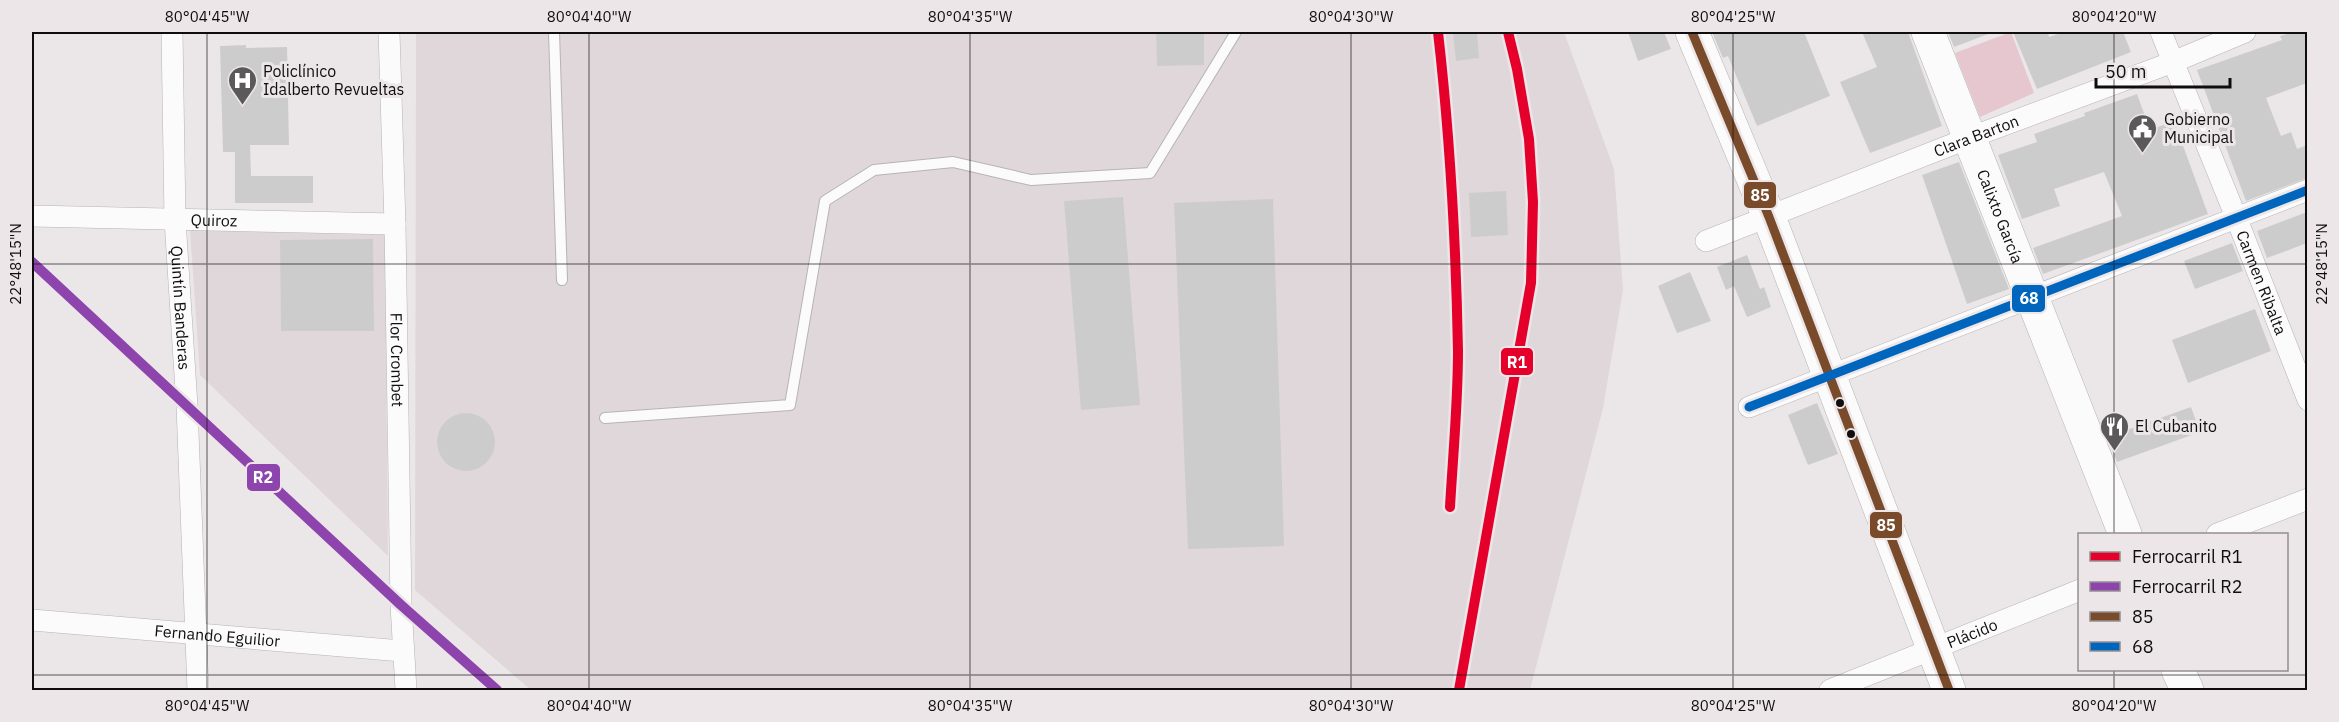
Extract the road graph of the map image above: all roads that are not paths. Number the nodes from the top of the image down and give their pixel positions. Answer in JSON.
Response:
{"nodes":[{"id":1,"x":172,"y":32,"type":"edge"},
{"id":2,"x":388,"y":32,"type":"edge"},
{"id":3,"x":554,"y":32,"type":"edge"},
{"id":4,"x":1236,"y":32,"type":"edge"},
{"id":5,"x":1692,"y":32,"type":"edge"},
{"id":6,"x":1928,"y":32,"type":"edge"},
{"id":7,"x":2161,"y":32,"type":"edge"},
{"id":8,"x":2245,"y":32,"type":"edge"},
{"id":9,"x":2173,"y":62,"type":"junction"},
{"id":10,"x":1969,"y":138,"type":"junction"},
{"id":11,"x":2307,"y":190,"type":"edge"},
{"id":12,"x":32,"y":216,"type":"edge"},
{"id":13,"x":1769,"y":217,"type":"junction"},
{"id":14,"x":2236,"y":217,"type":"junction"},
{"id":15,"x":175,"y":220,"type":"junction"},
{"id":16,"x":395,"y":224,"type":"junction"},
{"id":17,"x":1706,"y":241,"type":"dead end"},
{"id":18,"x":562,"y":280,"type":"dead end"},
{"id":19,"x":2031,"y":296,"type":"junction"},
{"id":20,"x":1829,"y":375,"type":"junction"},
{"id":21,"x":2307,"y":400,"type":"edge"},
{"id":22,"x":1749,"y":407,"type":"dead end"},
{"id":23,"x":604,"y":418,"type":"dead end"},
{"id":24,"x":2307,"y":499,"type":"edge"},
{"id":25,"x":2125,"y":533,"type":"edge"},
{"id":26,"x":2220,"y":533,"type":"edge"},
{"id":27,"x":2078,"y":590,"type":"edge"},
{"id":28,"x":32,"y":620,"type":"edge"},
{"id":29,"x":196,"y":634,"type":"junction"},
{"id":30,"x":1933,"y":649,"type":"junction"},
{"id":31,"x":402,"y":651,"type":"junction"},
{"id":32,"x":2179,"y":671,"type":"edge"},
{"id":33,"x":198,"y":690,"type":"edge"},
{"id":34,"x":406,"y":690,"type":"edge"},
{"id":35,"x":1830,"y":690,"type":"edge"},
{"id":36,"x":1949,"y":690,"type":"edge"},
{"id":37,"x":2187,"y":690,"type":"edge"}],
"edges":[{"from":1,"to":15,"type":"street","name":"Quintín Banderas"},
{"from":2,"to":16,"type":"street","name":"Flor Crombet"},
{"from":3,"to":18,"type":"lane"},
{"from":4,"to":23,"type":"lane"},
{"from":5,"to":13,"type":"main road"},
{"from":6,"to":10,"type":"main road","name":"Calixto García"},
{"from":7,"to":9,"type":"street","name":"Carmen Ribalta"},
{"from":8,"to":9,"type":"street","name":"Clara Barton"},
{"from":9,"to":10,"type":"street","name":"Clara Barton"},
{"from":9,"to":14,"type":"street","name":"Carmen Ribalta"},
{"from":10,"to":13,"type":"street","name":"Clara Barton"},
{"from":10,"to":19,"type":"main road","name":"Calixto García"},
{"from":11,"to":14,"type":"street"},
{"from":12,"to":15,"type":"street","name":"Quiroz"},
{"from":13,"to":17,"type":"street","name":"Clara Barton"},
{"from":13,"to":20,"type":"main road"},
{"from":14,"to":19,"type":"street"},
{"from":14,"to":21,"type":"street","name":"Carmen Ribalta"},
{"from":15,"to":16,"type":"street","name":"Quiroz"},
{"from":15,"to":29,"type":"street","name":"Quintín Banderas"},
{"from":16,"to":31,"type":"street","name":"Flor Crombet"},
{"from":19,"to":20,"type":"street"},
{"from":19,"to":25,"type":"main road","name":"Calixto García"},
{"from":20,"to":22,"type":"street"},
{"from":20,"to":30,"type":"main road"},
{"from":24,"to":26,"type":"street"},
{"from":27,"to":30,"type":"street","name":"Plácido"},
{"from":28,"to":29,"type":"street","name":"Fernando Eguilior"},
{"from":29,"to":31,"type":"street","name":"Fernando Eguilior"},
{"from":29,"to":33,"type":"street","name":"Quintín Banderas"},
{"from":30,"to":35,"type":"street","name":"Plácido"},
{"from":30,"to":36,"type":"main road"},
{"from":31,"to":34,"type":"street","name":"Flor Crombet"},
{"from":32,"to":37,"type":"main road"}]}
